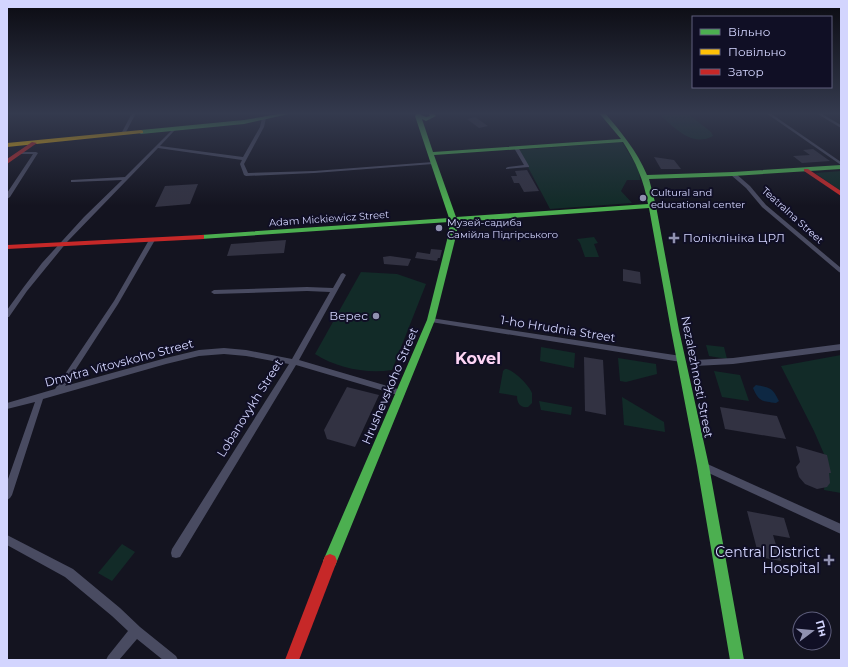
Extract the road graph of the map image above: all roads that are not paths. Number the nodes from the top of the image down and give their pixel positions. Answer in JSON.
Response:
{"nodes":[{"id":1,"x":32,"y":144,"type":"edge"},
{"id":2,"x":160,"y":144,"type":"edge"},
{"id":3,"x":253,"y":144,"type":"edge"},
{"id":4,"x":427,"y":144,"type":"edge"},
{"id":5,"x":569,"y":144,"type":"edge"},
{"id":6,"x":628,"y":144,"type":"edge"},
{"id":7,"x":812,"y":144,"type":"edge"},
{"id":8,"x":157,"y":147,"type":"junction"},
{"id":9,"x":516,"y":148,"type":"junction"},
{"id":10,"x":22,"y":153,"type":"junction"},
{"id":11,"x":245,"y":159,"type":"junction"},
{"id":12,"x":431,"y":159,"type":"junction"},
{"id":13,"x":7,"y":162,"type":"edge"},
{"id":14,"x":841,"y":165,"type":"edge"},
{"id":15,"x":508,"y":168,"type":"dead end"},
{"id":16,"x":806,"y":170,"type":"junction"},
{"id":17,"x":733,"y":174,"type":"junction"},
{"id":18,"x":646,"y":177,"type":"junction"},
{"id":19,"x":125,"y":178,"type":"junction"},
{"id":20,"x":73,"y":181,"type":"dead end"},
{"id":21,"x":841,"y":194,"type":"edge"},
{"id":22,"x":7,"y":198,"type":"edge"},
{"id":23,"x":653,"y":206,"type":"junction"},
{"id":24,"x":453,"y":219,"type":"junction"},
{"id":25,"x":152,"y":240,"type":"junction"},
{"id":26,"x":62,"y":244,"type":"junction"},
{"id":27,"x":7,"y":247,"type":"edge"},
{"id":28,"x":841,"y":271,"type":"edge"},
{"id":29,"x":343,"y":275,"type":"dead end"},
{"id":30,"x":335,"y":290,"type":"junction"},
{"id":31,"x":214,"y":292,"type":"dead end"},
{"id":32,"x":7,"y":315,"type":"edge"},
{"id":33,"x":431,"y":320,"type":"junction"},
{"id":34,"x":841,"y":347,"type":"edge"},
{"id":35,"x":681,"y":359,"type":"junction"},
{"id":36,"x":294,"y":362,"type":"junction"},
{"id":37,"x":695,"y":363,"type":"dead end"},
{"id":38,"x":58,"y":391,"type":"junction"},
{"id":39,"x":401,"y":393,"type":"junction"},
{"id":40,"x":40,"y":397,"type":"junction"},
{"id":41,"x":7,"y":406,"type":"edge"},
{"id":42,"x":703,"y":466,"type":"junction"},
{"id":43,"x":7,"y":496,"type":"edge"},
{"id":44,"x":841,"y":529,"type":"edge"},
{"id":45,"x":7,"y":540,"type":"edge"},
{"id":46,"x":176,"y":552,"type":"dead end"},
{"id":47,"x":136,"y":631,"type":"junction"},
{"id":48,"x":112,"y":660,"type":"edge"},
{"id":49,"x":172,"y":660,"type":"edge"},
{"id":50,"x":292,"y":660,"type":"edge"},
{"id":51,"x":737,"y":660,"type":"edge"}],
"edges":[{"from":1,"to":10,"type":"street"},
{"from":2,"to":8,"type":"street"},
{"from":3,"to":11,"type":"street"},
{"from":4,"to":12,"type":"street","name":"Hrushevskoho Street"},
{"from":5,"to":9,"type":"street"},
{"from":6,"to":18,"type":"street","name":"Nezalezhnosti Street"},
{"from":7,"to":14,"type":"street"},
{"from":8,"to":11,"type":"street"},
{"from":8,"to":19,"type":"street"},
{"from":9,"to":12,"type":"street"},
{"from":9,"to":15,"type":"street"},
{"from":10,"to":13,"type":"street"},
{"from":10,"to":22,"type":"street"},
{"from":11,"to":12,"type":"street"},
{"from":12,"to":24,"type":"street","name":"Hrushevskoho Street"},
{"from":14,"to":16,"type":"street","name":"Teatralna Street"},
{"from":16,"to":17,"type":"street","name":"Teatralna Street"},
{"from":16,"to":21,"type":"street"},
{"from":17,"to":18,"type":"street","name":"Teatralna Street"},
{"from":17,"to":28,"type":"street","name":"Teatralna Street"},
{"from":18,"to":23,"type":"street","name":"Nezalezhnosti Street"},
{"from":19,"to":20,"type":"street"},
{"from":19,"to":26,"type":"street"},
{"from":23,"to":24,"type":"street","name":"Adam Mickiewicz Street"},
{"from":23,"to":35,"type":"street","name":"Nezalezhnosti Street"},
{"from":24,"to":25,"type":"street","name":"Adam Mickiewicz Street"},
{"from":24,"to":33,"type":"street","name":"Hrushevskoho Street"},
{"from":25,"to":26,"type":"street","name":"Adam Mickiewicz Street"},
{"from":25,"to":38,"type":"street"},
{"from":26,"to":27,"type":"street","name":"Adam Mickiewicz Street"},
{"from":26,"to":32,"type":"street"},
{"from":29,"to":30,"type":"street","name":"Lobanovykh Street"},
{"from":30,"to":31,"type":"street"},
{"from":30,"to":36,"type":"street","name":"Lobanovykh Street"},
{"from":33,"to":35,"type":"street","name":"1-ho Hrudnia Street"},
{"from":33,"to":39,"type":"street","name":"Hrushevskoho Street"},
{"from":34,"to":37,"type":"street"},
{"from":35,"to":42,"type":"street","name":"Nezalezhnosti Street"},
{"from":36,"to":38,"type":"street","name":"Dmytra Vitovskoho Street"},
{"from":36,"to":39,"type":"street","name":"Dmytra Vitovskoho Street"},
{"from":36,"to":46,"type":"street","name":"Lobanovykh Street"},
{"from":38,"to":40,"type":"street","name":"Dmytra Vitovskoho Street"},
{"from":39,"to":50,"type":"street","name":"Hrushevskoho Street"},
{"from":40,"to":41,"type":"street","name":"Dmytra Vitovskoho Street"},
{"from":40,"to":43,"type":"street"},
{"from":42,"to":44,"type":"street"},
{"from":42,"to":51,"type":"street","name":"Nezalezhnosti Street"},
{"from":45,"to":47,"type":"street"},
{"from":47,"to":48,"type":"street"},
{"from":47,"to":49,"type":"street"}]}
